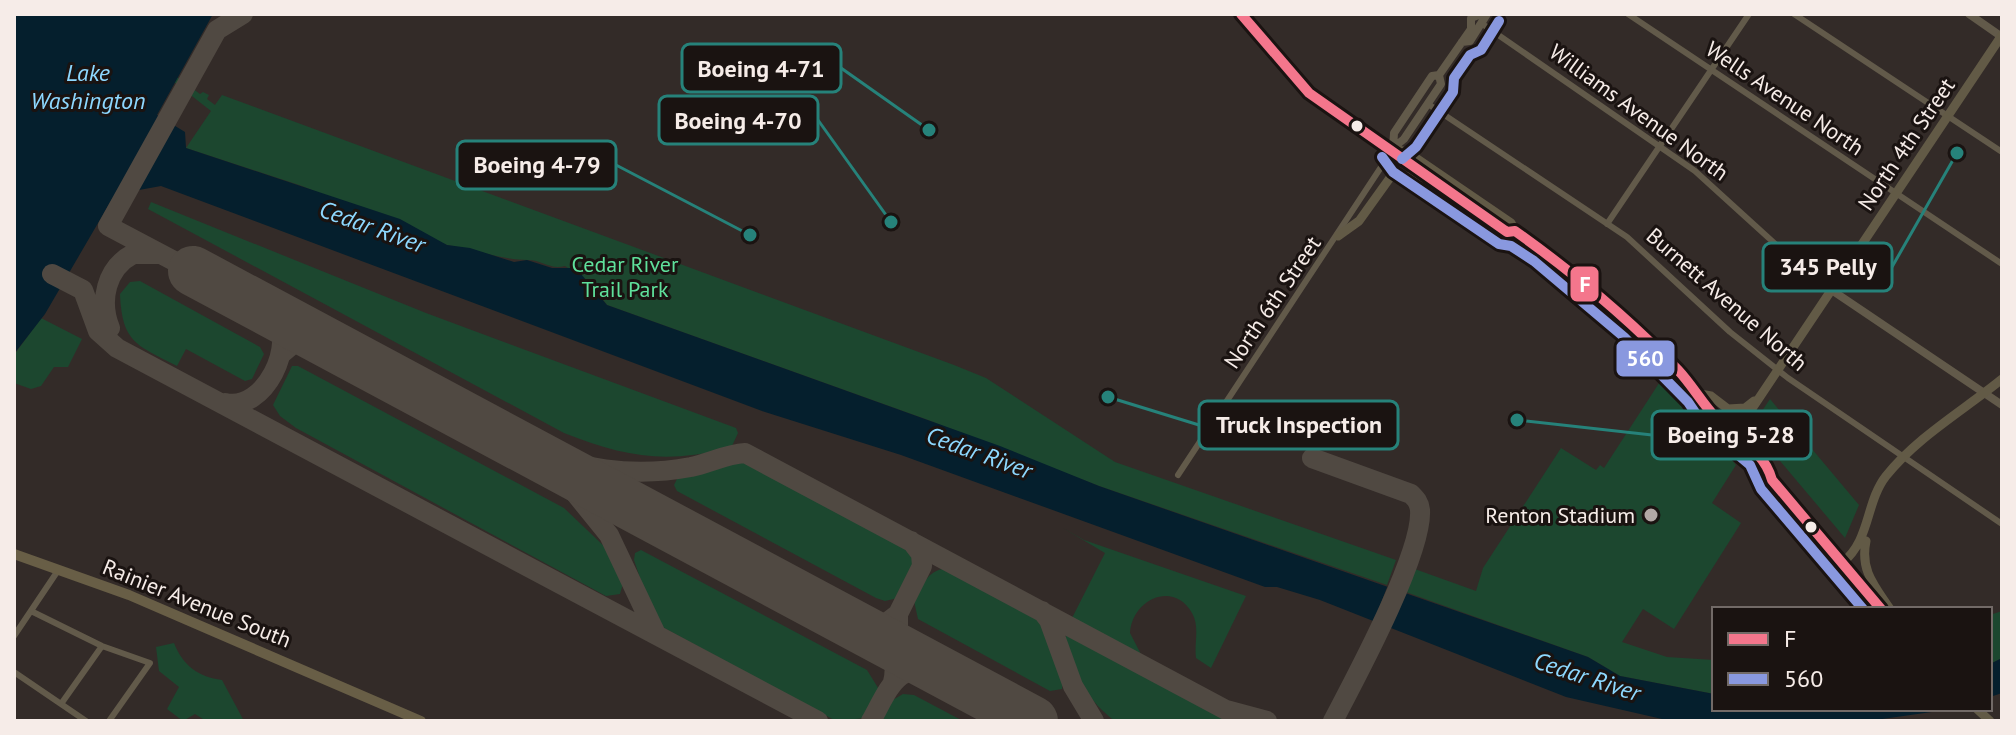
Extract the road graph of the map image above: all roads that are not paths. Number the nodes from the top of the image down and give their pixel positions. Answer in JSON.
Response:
{"nodes":[{"id":1,"x":1241,"y":14,"type":"edge"},
{"id":2,"x":1487,"y":14,"type":"edge"},
{"id":3,"x":1628,"y":14,"type":"edge"},
{"id":4,"x":1749,"y":14,"type":"edge"},
{"id":5,"x":1794,"y":14,"type":"edge"},
{"id":6,"x":1969,"y":14,"type":"edge"},
{"id":7,"x":1473,"y":16,"type":"edge"},
{"id":8,"x":1481,"y":18,"type":"edge"},
{"id":9,"x":2002,"y":36,"type":"edge"},
{"id":10,"x":1462,"y":43,"type":"junction"},
{"id":11,"x":1711,"y":70,"type":"junction"},
{"id":12,"x":1439,"y":75,"type":"junction"},
{"id":13,"x":1428,"y":104,"type":"junction"},
{"id":14,"x":1948,"y":115,"type":"junction"},
{"id":15,"x":1661,"y":145,"type":"junction"},
{"id":16,"x":1393,"y":149,"type":"junction"},
{"id":17,"x":2002,"y":152,"type":"edge"},
{"id":18,"x":1430,"y":179,"type":"junction"},
{"id":19,"x":1895,"y":193,"type":"junction"},
{"id":20,"x":1607,"y":224,"type":"junction"},
{"id":21,"x":1515,"y":231,"type":"junction"},
{"id":22,"x":1338,"y":236,"type":"junction"},
{"id":23,"x":2002,"y":264,"type":"edge"},
{"id":24,"x":1830,"y":289,"type":"junction"},
{"id":25,"x":1777,"y":370,"type":"junction"},
{"id":26,"x":2002,"y":379,"type":"edge"},
{"id":27,"x":1985,"y":393,"type":"junction"},
{"id":28,"x":1705,"y":395,"type":"junction"},
{"id":29,"x":1757,"y":399,"type":"junction"},
{"id":30,"x":2002,"y":405,"type":"edge"},
{"id":31,"x":1735,"y":434,"type":"junction"},
{"id":32,"x":1905,"y":456,"type":"junction"},
{"id":33,"x":1178,"y":475,"type":"dead end"},
{"id":34,"x":1871,"y":511,"type":"junction"},
{"id":35,"x":2002,"y":524,"type":"edge"},
{"id":36,"x":14,"y":554,"type":"edge"},
{"id":37,"x":1842,"y":563,"type":"junction"},
{"id":38,"x":59,"y":569,"type":"junction"},
{"id":39,"x":1879,"y":607,"type":"edge"},
{"id":40,"x":1889,"y":607,"type":"edge"},
{"id":41,"x":31,"y":611,"type":"junction"},
{"id":42,"x":14,"y":636,"type":"edge"},
{"id":43,"x":102,"y":646,"type":"junction"},
{"id":44,"x":14,"y":672,"type":"edge"},
{"id":45,"x":61,"y":704,"type":"junction"},
{"id":46,"x":1979,"y":711,"type":"edge"},
{"id":47,"x":86,"y":721,"type":"edge"},
{"id":48,"x":109,"y":721,"type":"edge"},
{"id":49,"x":421,"y":721,"type":"edge"},
{"id":50,"x":1990,"y":721,"type":"edge"}],
"edges":[{"from":1,"to":16,"type":"main road"},
{"from":2,"to":8,"type":"street","name":"North 6th Street"},
{"from":3,"to":11,"type":"street","name":"Wells Avenue North"},
{"from":4,"to":11,"type":"street"},
{"from":5,"to":14,"type":"street"},
{"from":6,"to":9,"type":"street"},
{"from":7,"to":8,"type":"street"},
{"from":7,"to":10,"type":"street","name":"North 6th Street"},
{"from":8,"to":10,"type":"street","name":"North 6th Street"},
{"from":8,"to":15,"type":"street","name":"Williams Avenue North"},
{"from":9,"to":14,"type":"main road","name":"North 4th Street"},
{"from":10,"to":12,"type":"street","name":"North 6th Street"},
{"from":11,"to":15,"type":"street"},
{"from":11,"to":19,"type":"street","name":"Wells Avenue North"},
{"from":12,"to":13,"type":"street","name":"North 6th Street"},
{"from":12,"to":16,"type":"street","name":"North 6th Street"},
{"from":13,"to":16,"type":"street","name":"North 6th Street"},
{"from":13,"to":20,"type":"street","name":"Burnett Avenue North"},
{"from":14,"to":17,"type":"street"},
{"from":14,"to":19,"type":"main road","name":"North 4th Street"},
{"from":15,"to":20,"type":"street"},
{"from":15,"to":24,"type":"street","name":"Williams Avenue North"},
{"from":16,"to":18,"type":"main road"},
{"from":16,"to":21,"type":"main road"},
{"from":16,"to":22,"type":"street","name":"North 6th Street"},
{"from":18,"to":21,"type":"main road"},
{"from":18,"to":22,"type":"main road"},
{"from":19,"to":23,"type":"street","name":"Wells Avenue North"},
{"from":19,"to":24,"type":"main road","name":"North 4th Street"},
{"from":20,"to":25,"type":"street","name":"Burnett Avenue North"},
{"from":21,"to":28,"type":"main road"},
{"from":22,"to":33,"type":"street","name":"North 6th Street"},
{"from":24,"to":25,"type":"main road","name":"North 4th Street"},
{"from":24,"to":27,"type":"street","name":"Williams Avenue North"},
{"from":25,"to":29,"type":"main road","name":"North 4th Street"},
{"from":25,"to":32,"type":"street","name":"Burnett Avenue North"},
{"from":26,"to":27,"type":"main road"},
{"from":27,"to":30,"type":"street","name":"Williams Avenue North"},
{"from":27,"to":32,"type":"main road"},
{"from":28,"to":29,"type":"main road"},
{"from":28,"to":31,"type":"main road"},
{"from":29,"to":31,"type":"main road","name":"North 4th Street"},
{"from":31,"to":37,"type":"main road"},
{"from":32,"to":34,"type":"main road"},
{"from":32,"to":35,"type":"street","name":"Burnett Avenue North"},
{"from":34,"to":37,"type":"main road"},
{"from":34,"to":40,"type":"main road"},
{"from":36,"to":38,"type":"main road","name":"Rainier Avenue South"},
{"from":37,"to":39,"type":"main road"},
{"from":38,"to":41,"type":"street"},
{"from":38,"to":49,"type":"main road","name":"Rainier Avenue South"},
{"from":41,"to":42,"type":"street"},
{"from":41,"to":43,"type":"street"},
{"from":43,"to":45,"type":"street"},
{"from":43,"to":48,"type":"street"},
{"from":44,"to":45,"type":"street"},
{"from":45,"to":47,"type":"street"},
{"from":46,"to":50,"type":"main road"}]}
